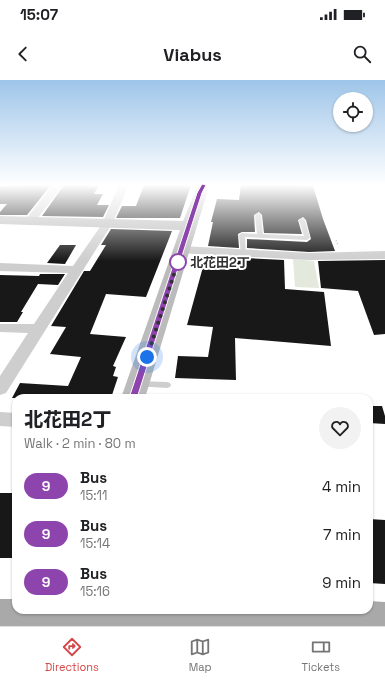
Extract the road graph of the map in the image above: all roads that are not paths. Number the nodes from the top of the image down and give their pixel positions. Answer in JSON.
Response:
{"nodes":[{"id":1,"x":38,"y":210,"type":"edge"},
{"id":2,"x":113,"y":210,"type":"edge"},
{"id":3,"x":195,"y":210,"type":"edge"},
{"id":4,"x":258,"y":215,"type":"dead end"},
{"id":5,"x":0,"y":220,"type":"edge"},
{"id":6,"x":302,"y":220,"type":"dead end"},
{"id":7,"x":30,"y":221,"type":"junction"},
{"id":8,"x":107,"y":224,"type":"junction"},
{"id":9,"x":190,"y":226,"type":"junction"},
{"id":10,"x":260,"y":236,"type":"junction"},
{"id":11,"x":182,"y":250,"type":"junction"},
{"id":12,"x":243,"y":254,"type":"junction"},
{"id":13,"x":385,"y":255,"type":"edge"},
{"id":14,"x":0,"y":267,"type":"edge"},
{"id":15,"x":76,"y":270,"type":"junction"},
{"id":16,"x":0,"y":328,"type":"edge"},
{"id":17,"x":39,"y":329,"type":"junction"},
{"id":18,"x":167,"y":385,"type":"dead end"},
{"id":19,"x":0,"y":389,"type":"edge"},
{"id":20,"x":135,"y":391,"type":"edge"},
{"id":21,"x":0,"y":419,"type":"edge"},
{"id":22,"x":12,"y":420,"type":"edge"},
{"id":23,"x":0,"y":617,"type":"edge"},
{"id":24,"x":60,"y":618,"type":"edge"},
{"id":25,"x":385,"y":620,"type":"edge"}],
"edges":[{"from":1,"to":7,"type":"street"},
{"from":2,"to":8,"type":"street"},
{"from":3,"to":9,"type":"main road"},
{"from":4,"to":10,"type":"lane"},
{"from":5,"to":7,"type":"main road"},
{"from":6,"to":10,"type":"lane"},
{"from":7,"to":8,"type":"main road"},
{"from":8,"to":9,"type":"main road"},
{"from":8,"to":15,"type":"street"},
{"from":9,"to":11,"type":"main road"},
{"from":10,"to":12,"type":"lane"},
{"from":11,"to":12,"type":"street"},
{"from":11,"to":20,"type":"main road"},
{"from":12,"to":13,"type":"street"},
{"from":14,"to":15,"type":"street"},
{"from":15,"to":17,"type":"street"},
{"from":16,"to":17,"type":"street"},
{"from":17,"to":19,"type":"street"},
{"from":18,"to":20,"type":"lane"},
{"from":21,"to":22,"type":"street"},
{"from":23,"to":24,"type":"main road"},
{"from":24,"to":25,"type":"main road"}]}
